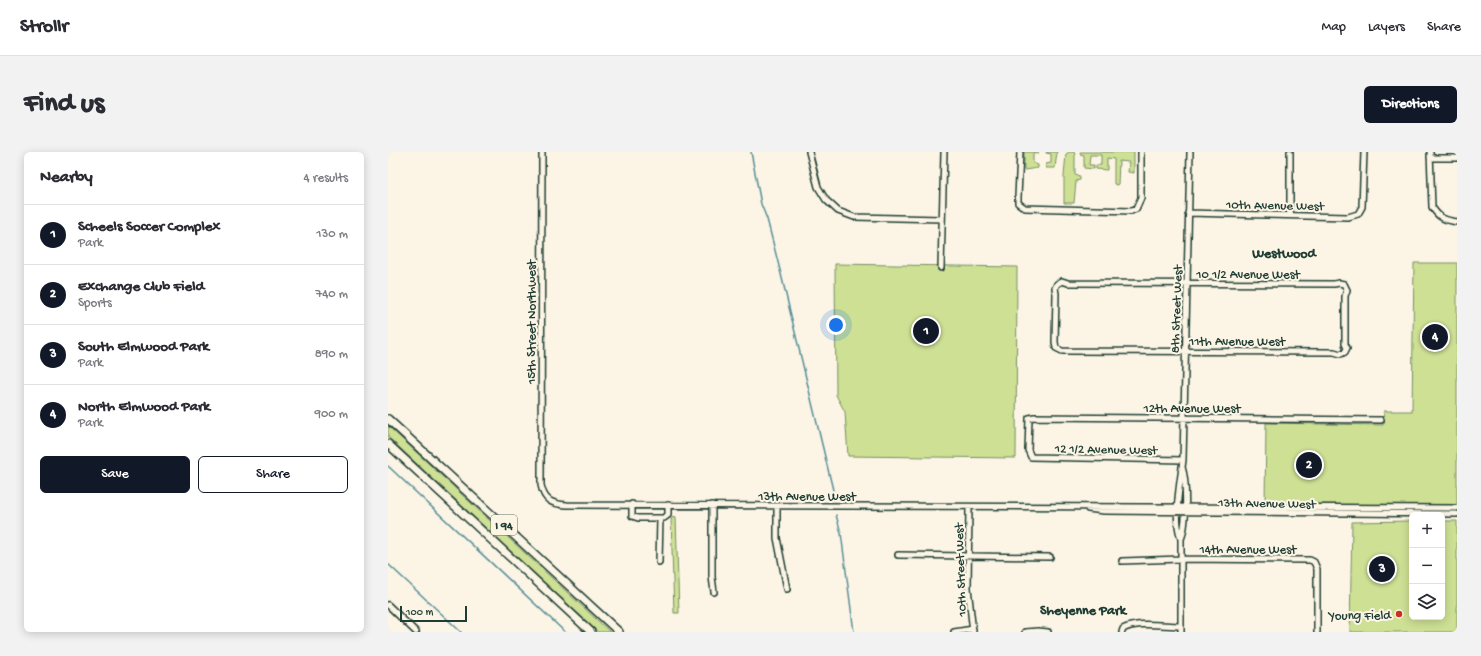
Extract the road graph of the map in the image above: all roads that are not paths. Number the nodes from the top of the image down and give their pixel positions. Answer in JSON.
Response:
{"nodes":[{"id":1,"x":542,"y":152,"type":"edge"},
{"id":2,"x":809,"y":152,"type":"edge"},
{"id":3,"x":944,"y":152,"type":"edge"},
{"id":4,"x":1020,"y":152,"type":"edge"},
{"id":5,"x":1142,"y":152,"type":"edge"},
{"id":6,"x":1190,"y":152,"type":"edge"},
{"id":7,"x":1290,"y":152,"type":"edge"},
{"id":8,"x":1364,"y":152,"type":"edge"},
{"id":9,"x":1430,"y":152,"type":"edge"},
{"id":10,"x":1430,"y":158,"type":"junction"},
{"id":11,"x":1457,"y":158,"type":"edge"},
{"id":12,"x":1188,"y":213,"type":"junction"},
{"id":13,"x":1290,"y":215,"type":"junction"},
{"id":14,"x":942,"y":219,"type":"junction"},
{"id":15,"x":1457,"y":222,"type":"edge"},
{"id":16,"x":941,"y":268,"type":"dead end"},
{"id":17,"x":1186,"y":284,"type":"junction"},
{"id":18,"x":1056,"y":348,"type":"joint"},
{"id":19,"x":1184,"y":351,"type":"junction"},
{"id":20,"x":1345,"y":352,"type":"joint"},
{"id":21,"x":1183,"y":418,"type":"junction"},
{"id":22,"x":388,"y":419,"type":"edge"},
{"id":23,"x":1381,"y":420,"type":"dead end"},
{"id":24,"x":388,"y":444,"type":"edge"},
{"id":25,"x":1030,"y":454,"type":"joint"},
{"id":26,"x":1182,"y":463,"type":"junction"},
{"id":27,"x":542,"y":492,"type":"joint"},
{"id":28,"x":632,"y":504,"type":"junction"},
{"id":29,"x":668,"y":505,"type":"junction"},
{"id":30,"x":712,"y":505,"type":"junction"},
{"id":31,"x":777,"y":506,"type":"junction"},
{"id":32,"x":969,"y":506,"type":"junction"},
{"id":33,"x":1457,"y":508,"type":"edge"},
{"id":34,"x":1178,"y":509,"type":"junction"},
{"id":35,"x":1185,"y":509,"type":"junction"},
{"id":36,"x":1457,"y":514,"type":"edge"},
{"id":37,"x":660,"y":518,"type":"junction"},
{"id":38,"x":1181,"y":539,"type":"junction"},
{"id":39,"x":898,"y":555,"type":"dead end"},
{"id":40,"x":969,"y":556,"type":"junction"},
{"id":41,"x":1050,"y":557,"type":"dead end"},
{"id":42,"x":1181,"y":559,"type":"junction"},
{"id":43,"x":1122,"y":561,"type":"dead end"},
{"id":44,"x":660,"y":562,"type":"dead end"},
{"id":45,"x":787,"y":590,"type":"dead end"},
{"id":46,"x":714,"y":592,"type":"dead end"},
{"id":47,"x":388,"y":605,"type":"edge"},
{"id":48,"x":1180,"y":629,"type":"edge"},
{"id":49,"x":973,"y":631,"type":"edge"},
{"id":50,"x":416,"y":632,"type":"edge"},
{"id":51,"x":591,"y":632,"type":"edge"},
{"id":52,"x":619,"y":632,"type":"edge"},
{"id":53,"x":954,"y":632,"type":"edge"},
{"id":54,"x":1025,"y":632,"type":"edge"},
{"id":55,"x":1048,"y":632,"type":"edge"},
{"id":56,"x":1122,"y":632,"type":"edge"},
{"id":57,"x":1317,"y":632,"type":"edge"}],
"edges":[{"from":1,"to":27,"type":"street","name":"15th Street Northwest"},
{"from":2,"to":14,"type":"street"},
{"from":3,"to":14,"type":"street"},
{"from":4,"to":5,"type":"street"},
{"from":6,"to":12,"type":"street","name":"8th Street West"},
{"from":7,"to":13,"type":"street"},
{"from":8,"to":13,"type":"street","name":"10th Avenue West"},
{"from":9,"to":10,"type":"street"},
{"from":10,"to":11,"type":"street"},
{"from":10,"to":15,"type":"street"},
{"from":12,"to":13,"type":"street","name":"10th Avenue West"},
{"from":12,"to":17,"type":"street","name":"8th Street West"},
{"from":14,"to":16,"type":"street"},
{"from":17,"to":18,"type":"street","name":"10 1/2 Avenue West"},
{"from":17,"to":19,"type":"street","name":"8th Street West"},
{"from":17,"to":20,"type":"street","name":"10 1/2 Avenue West"},
{"from":18,"to":19,"type":"street","name":"11th Avenue West"},
{"from":19,"to":20,"type":"street","name":"11th Avenue West"},
{"from":19,"to":21,"type":"street","name":"8th Street West"},
{"from":21,"to":23,"type":"street","name":"12th Avenue West"},
{"from":21,"to":25,"type":"street","name":"12th Avenue West"},
{"from":21,"to":26,"type":"street","name":"8th Street West"},
{"from":22,"to":52,"type":"highway","number":"I 94"},
{"from":24,"to":51,"type":"highway","number":"I 94"},
{"from":25,"to":26,"type":"street","name":"12 1/2 Avenue West"},
{"from":26,"to":34,"type":"street","name":"8th Street West"},
{"from":26,"to":35,"type":"street","name":"8th Street West"},
{"from":27,"to":28,"type":"street","name":"13th Avenue West"},
{"from":28,"to":29,"type":"street","name":"13th Avenue West"},
{"from":28,"to":37,"type":"street"},
{"from":29,"to":30,"type":"street","name":"13th Avenue West"},
{"from":29,"to":37,"type":"street"},
{"from":30,"to":31,"type":"street","name":"13th Avenue West"},
{"from":30,"to":46,"type":"street"},
{"from":31,"to":32,"type":"street","name":"13th Avenue West"},
{"from":31,"to":45,"type":"street"},
{"from":32,"to":34,"type":"street","name":"13th Avenue West"},
{"from":32,"to":40,"type":"street","name":"10th Street West"},
{"from":33,"to":35,"type":"street","name":"13th Avenue West"},
{"from":34,"to":35,"type":"street","name":"13th Avenue West"},
{"from":34,"to":38,"type":"street","name":"8th Street West"},
{"from":35,"to":36,"type":"street","name":"13th Avenue West"},
{"from":35,"to":38,"type":"street","name":"8th Street West"},
{"from":37,"to":44,"type":"street"},
{"from":38,"to":42,"type":"street","name":"8th Street West"},
{"from":39,"to":40,"type":"street"},
{"from":40,"to":41,"type":"street"},
{"from":40,"to":49,"type":"street","name":"10th Street West"},
{"from":42,"to":43,"type":"street","name":"14th Avenue West"},
{"from":42,"to":48,"type":"street","name":"8th Street West"},
{"from":42,"to":57,"type":"street","name":"14th Avenue West"},
{"from":47,"to":50,"type":"street"},
{"from":48,"to":56,"type":"street"},
{"from":49,"to":53,"type":"street"},
{"from":54,"to":55,"type":"street"}]}
